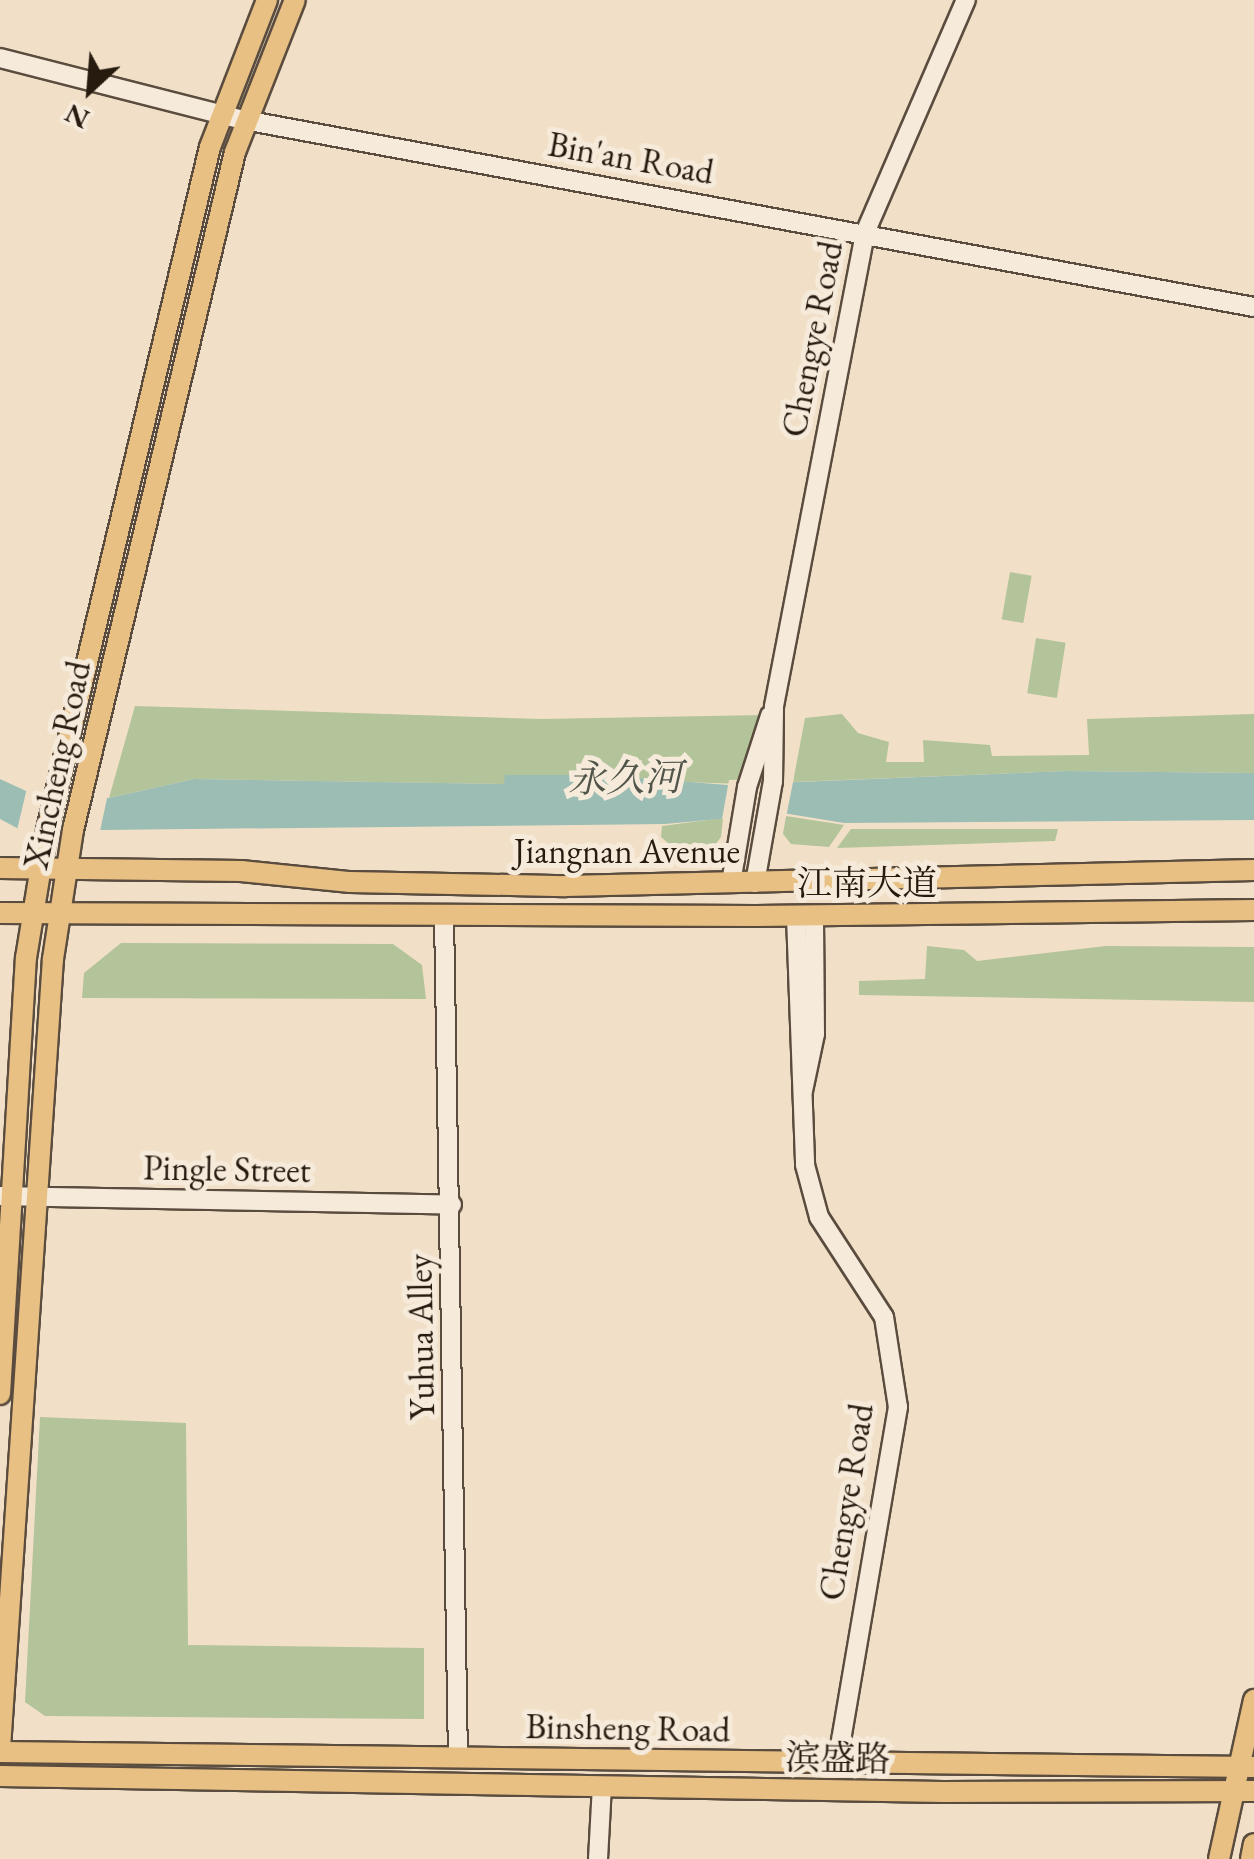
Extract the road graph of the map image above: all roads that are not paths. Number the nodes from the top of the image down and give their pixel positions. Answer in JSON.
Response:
{"nodes":[{"id":1,"x":267,"y":0,"type":"edge"},
{"id":2,"x":295,"y":0,"type":"edge"},
{"id":3,"x":966,"y":0,"type":"edge"},
{"id":4,"x":0,"y":58,"type":"edge"},
{"id":5,"x":219,"y":114,"type":"junction"},
{"id":6,"x":244,"y":120,"type":"junction"},
{"id":7,"x":865,"y":234,"type":"junction"},
{"id":8,"x":1254,"y":307,"type":"edge"},
{"id":9,"x":774,"y":706,"type":"junction"},
{"id":10,"x":0,"y":868,"type":"edge"},
{"id":11,"x":40,"y":868,"type":"junction"},
{"id":12,"x":66,"y":869,"type":"junction"},
{"id":13,"x":1254,"y":870,"type":"edge"},
{"id":14,"x":731,"y":883,"type":"junction"},
{"id":15,"x":755,"y":883,"type":"junction"},
{"id":16,"x":1254,"y":910,"type":"edge"},
{"id":17,"x":0,"y":912,"type":"edge"},
{"id":18,"x":33,"y":913,"type":"junction"},
{"id":19,"x":60,"y":913,"type":"junction"},
{"id":20,"x":444,"y":915,"type":"junction"},
{"id":21,"x":805,"y":916,"type":"junction"},
{"id":22,"x":5,"y":1197,"type":"edge"},
{"id":23,"x":39,"y":1198,"type":"junction"},
{"id":24,"x":452,"y":1205,"type":"junction"},
{"id":25,"x":0,"y":1394,"type":"edge"},
{"id":26,"x":1254,"y":1700,"type":"edge"},
{"id":27,"x":0,"y":1750,"type":"edge"},
{"id":28,"x":458,"y":1758,"type":"junction"},
{"id":29,"x":836,"y":1762,"type":"junction"},
{"id":30,"x":1247,"y":1766,"type":"edge"},
{"id":31,"x":0,"y":1776,"type":"edge"},
{"id":32,"x":602,"y":1786,"type":"junction"},
{"id":33,"x":1244,"y":1790,"type":"edge"},
{"id":34,"x":1254,"y":1844,"type":"edge"},
{"id":35,"x":598,"y":1859,"type":"edge"},
{"id":36,"x":1219,"y":1859,"type":"edge"},
{"id":37,"x":1251,"y":1859,"type":"edge"}],
"edges":[{"from":1,"to":5,"type":"main road","name":"Xincheng Road"},
{"from":2,"to":6,"type":"main road","name":"Xincheng Road"},
{"from":3,"to":7,"type":"street","name":"Chengye Road"},
{"from":4,"to":5,"type":"street","name":"Bin'an Road"},
{"from":5,"to":6,"type":"street","name":"Bin'an Road"},
{"from":5,"to":11,"type":"main road","name":"Xincheng Road"},
{"from":6,"to":7,"type":"street","name":"Bin'an Road"},
{"from":6,"to":12,"type":"main road","name":"Xincheng Road"},
{"from":7,"to":8,"type":"street","name":"Bin'an Road"},
{"from":7,"to":9,"type":"street","name":"Chengye Road"},
{"from":9,"to":14,"type":"street","name":"Chengye Road"},
{"from":9,"to":15,"type":"street","name":"Chengye Road"},
{"from":10,"to":11,"type":"main road","name":"Jiangnan Avenue"},
{"from":11,"to":12,"type":"main road","name":"Jiangnan Avenue"},
{"from":11,"to":18,"type":"main road","name":"Xincheng Road"},
{"from":12,"to":14,"type":"main road","name":"Jiangnan Avenue"},
{"from":12,"to":19,"type":"main road","name":"Xincheng Road"},
{"from":13,"to":15,"type":"main road","name":"Jiangnan Avenue"},
{"from":14,"to":15,"type":"main road","name":"Jiangnan Avenue"},
{"from":16,"to":21,"type":"main road","name":"江南大道"},
{"from":17,"to":18,"type":"main road","name":"江南大道"},
{"from":18,"to":19,"type":"main road","name":"江南大道"},
{"from":18,"to":22,"type":"main road","name":"Xincheng Road"},
{"from":19,"to":20,"type":"main road","name":"江南大道"},
{"from":19,"to":23,"type":"main road","name":"Xincheng Road"},
{"from":20,"to":21,"type":"main road","name":"江南大道"},
{"from":20,"to":24,"type":"street","name":"Yuhua Alley"},
{"from":21,"to":29,"type":"street","name":"Chengye Road"},
{"from":22,"to":23,"type":"street","name":"Pingle Street"},
{"from":22,"to":25,"type":"main road","name":"Xincheng Road"},
{"from":23,"to":24,"type":"street","name":"Pingle Street"},
{"from":23,"to":27,"type":"main road","name":"Xincheng Road"},
{"from":24,"to":28,"type":"street","name":"Yuhua Alley"},
{"from":26,"to":30,"type":"main road"},
{"from":27,"to":28,"type":"main road","name":"Binsheng Road"},
{"from":28,"to":29,"type":"main road","name":"Binsheng Road"},
{"from":29,"to":30,"type":"main road","name":"Binsheng Road"},
{"from":30,"to":33,"type":"main road"},
{"from":31,"to":32,"type":"main road","name":"滨盛路"},
{"from":32,"to":33,"type":"main road","name":"滨盛路"},
{"from":32,"to":35,"type":"street"},
{"from":33,"to":36,"type":"main road"},
{"from":34,"to":37,"type":"main road"}]}
